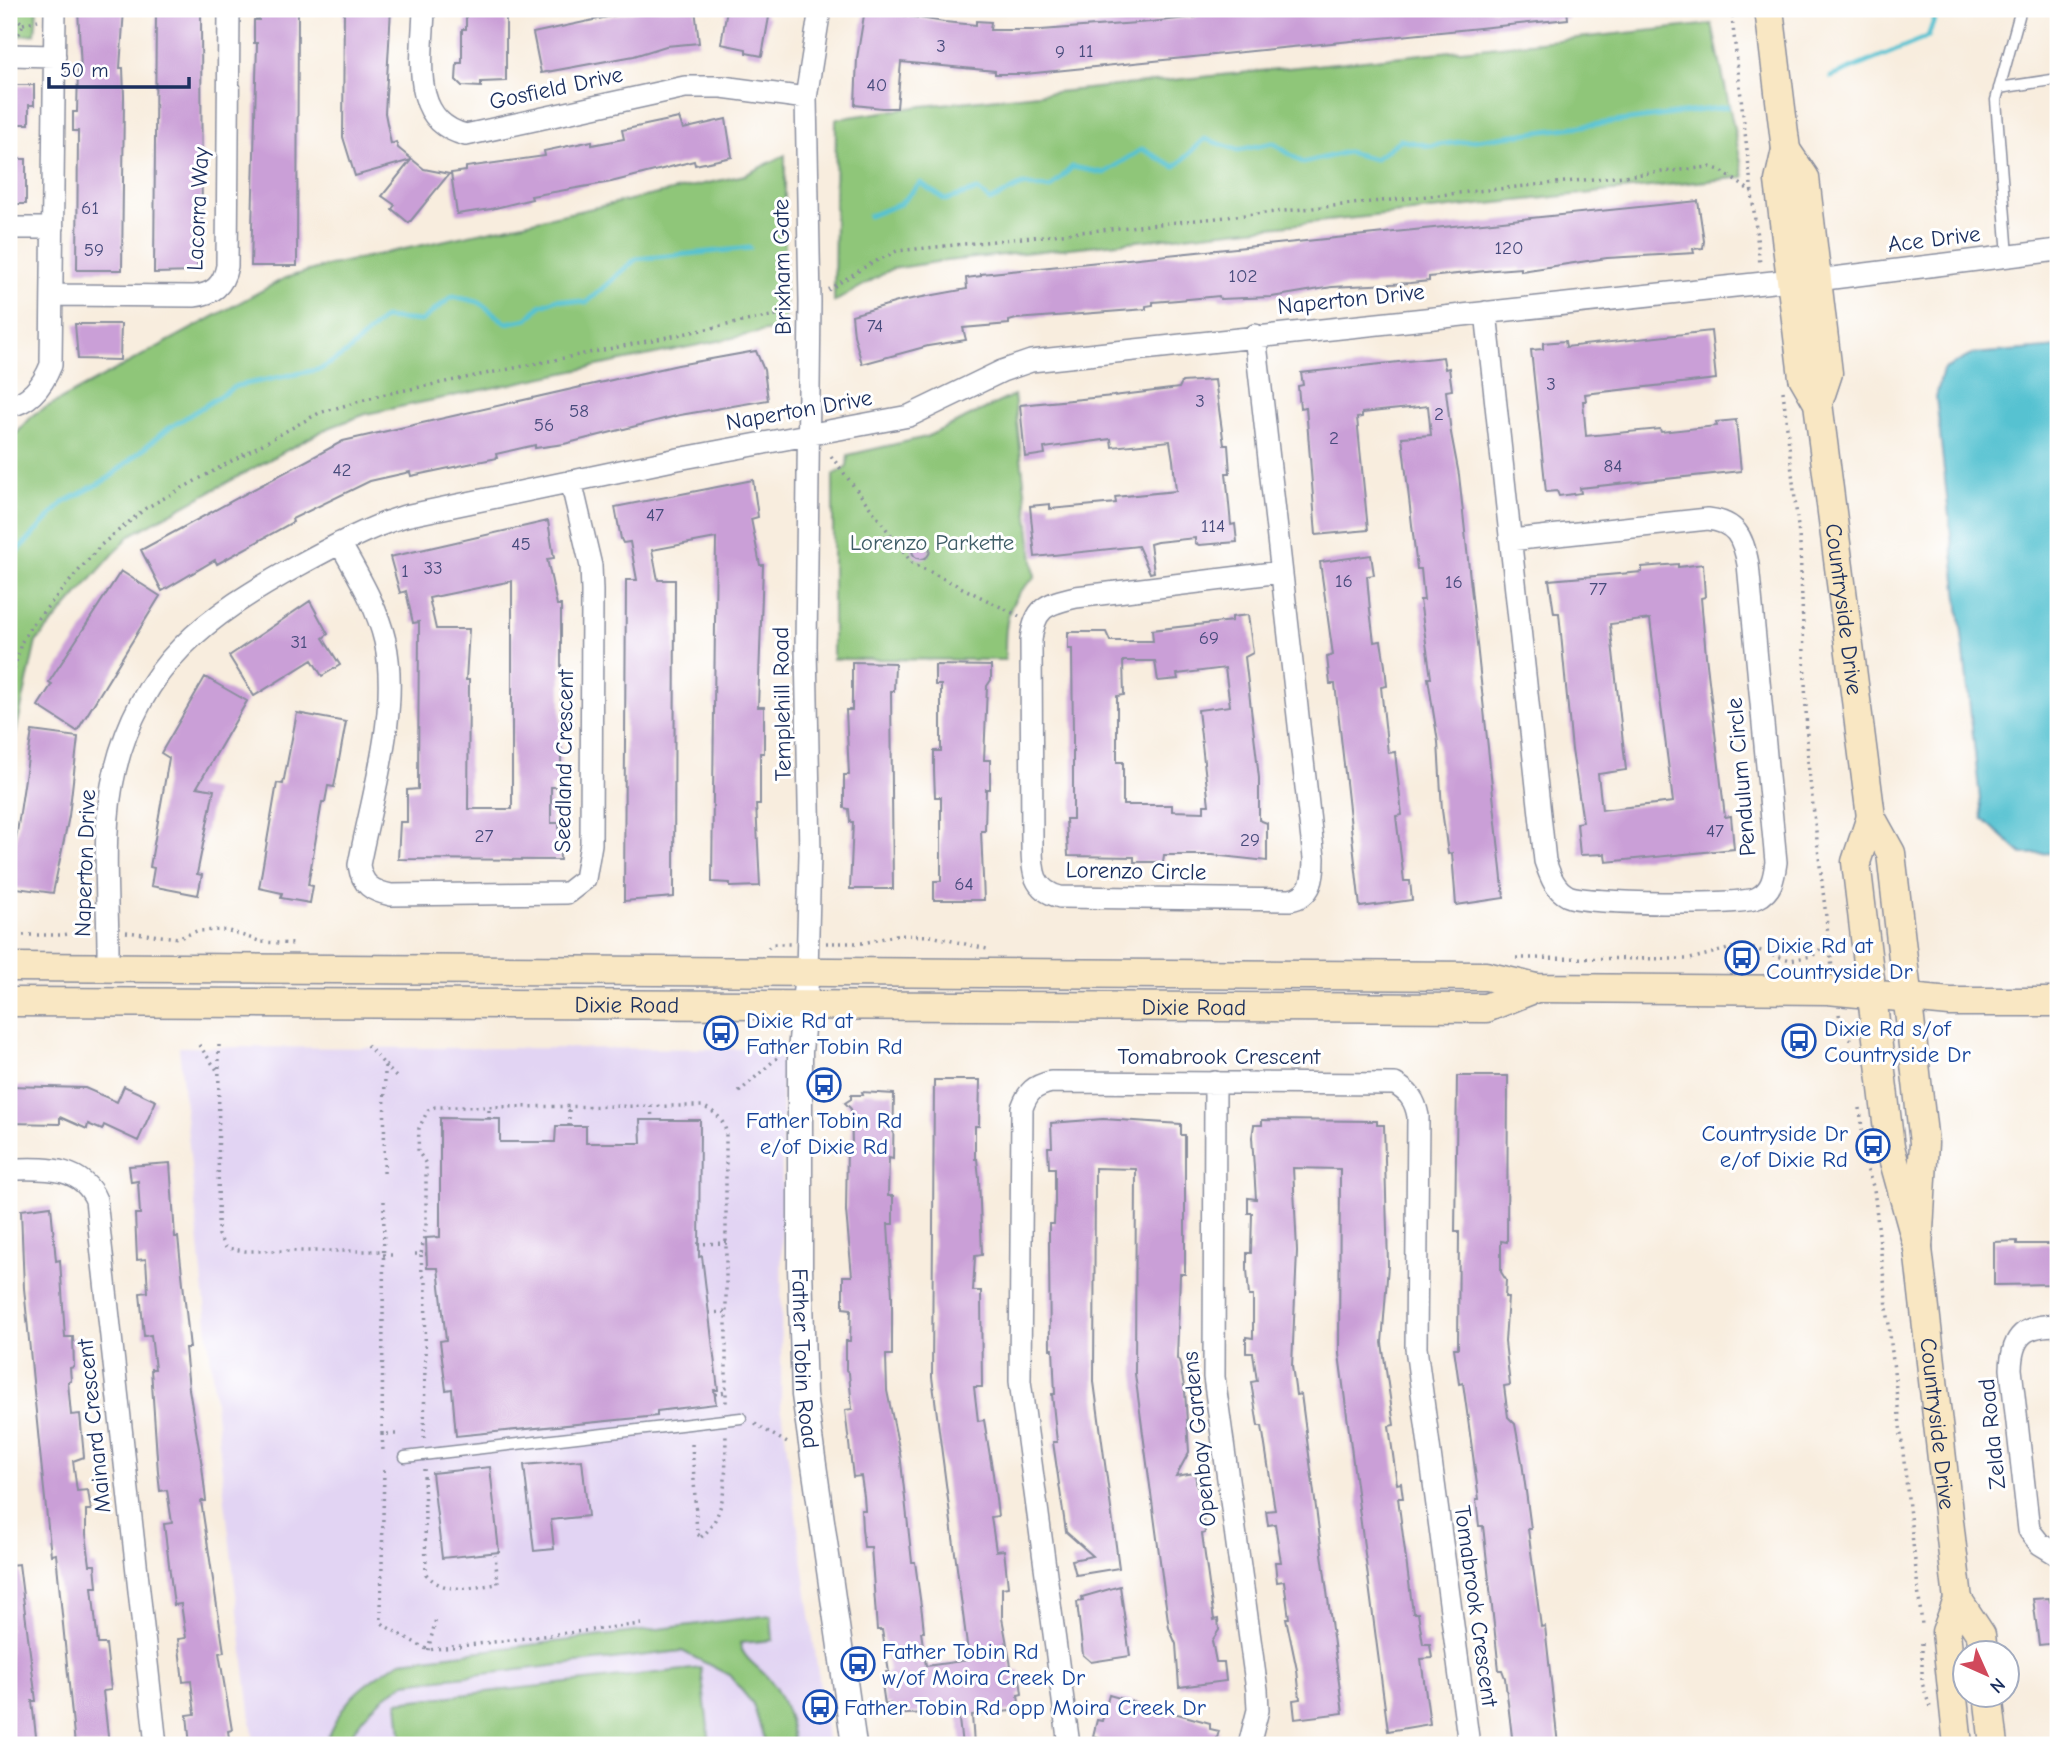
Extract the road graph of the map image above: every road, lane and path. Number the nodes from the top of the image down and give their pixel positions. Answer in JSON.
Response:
{"nodes":[{"id":1,"x":229,"y":9,"type":"edge"},
{"id":2,"x":424,"y":9,"type":"edge"},
{"id":3,"x":820,"y":9,"type":"edge"},
{"id":4,"x":1731,"y":9,"type":"edge"},
{"id":5,"x":1769,"y":9,"type":"edge"},
{"id":6,"x":2021,"y":9,"type":"edge"},
{"id":7,"x":9,"y":11,"type":"edge"},
{"id":8,"x":48,"y":14,"type":"edge"},
{"id":9,"x":23,"y":24,"type":"junction"},
{"id":10,"x":13,"y":48,"type":"edge"},
{"id":11,"x":55,"y":56,"type":"junction"},
{"id":12,"x":2058,"y":79,"type":"edge"},
{"id":13,"x":1999,"y":88,"type":"junction"},
{"id":14,"x":806,"y":99,"type":"junction"},
{"id":15,"x":1752,"y":192,"type":"junction"},
{"id":16,"x":9,"y":228,"type":"edge"},
{"id":17,"x":53,"y":228,"type":"junction"},
{"id":18,"x":2058,"y":250,"type":"edge"},
{"id":19,"x":1758,"y":253,"type":"dead end"},
{"id":20,"x":2008,"y":256,"type":"junction"},
{"id":21,"x":1804,"y":280,"type":"junction"},
{"id":22,"x":54,"y":295,"type":"junction"},
{"id":23,"x":810,"y":302,"type":"junction"},
{"id":24,"x":1486,"y":312,"type":"junction"},
{"id":25,"x":1255,"y":335,"type":"junction"},
{"id":26,"x":1782,"y":378,"type":"dead end"},
{"id":27,"x":9,"y":406,"type":"edge"},
{"id":28,"x":809,"y":435,"type":"junction"},
{"id":29,"x":831,"y":456,"type":"dead end"},
{"id":30,"x":571,"y":481,"type":"junction"},
{"id":31,"x":1511,"y":540,"type":"junction"},
{"id":32,"x":340,"y":543,"type":"junction"},
{"id":33,"x":1281,"y":572,"type":"junction"},
{"id":34,"x":1020,"y":616,"type":"dead end"},
{"id":35,"x":9,"y":690,"type":"edge"},
{"id":36,"x":1871,"y":817,"type":"junction"},
{"id":37,"x":84,"y":930,"type":"dead end"},
{"id":38,"x":136,"y":932,"type":"dead end"},
{"id":39,"x":9,"y":935,"type":"edge"},
{"id":40,"x":309,"y":944,"type":"dead end"},
{"id":41,"x":1528,"y":958,"type":"dead end"},
{"id":42,"x":9,"y":967,"type":"edge"},
{"id":43,"x":108,"y":967,"type":"junction"},
{"id":44,"x":807,"y":971,"type":"junction"},
{"id":45,"x":1536,"y":988,"type":"junction"},
{"id":46,"x":1872,"y":995,"type":"junction"},
{"id":47,"x":1908,"y":998,"type":"junction"},
{"id":48,"x":9,"y":1002,"type":"edge"},
{"id":49,"x":2058,"y":1002,"type":"edge"},
{"id":50,"x":804,"y":1006,"type":"junction"},
{"id":51,"x":1842,"y":1031,"type":"dead end"},
{"id":52,"x":199,"y":1045,"type":"dead end"},
{"id":53,"x":219,"y":1045,"type":"dead end"},
{"id":54,"x":368,"y":1045,"type":"dead end"},
{"id":55,"x":1857,"y":1052,"type":"dead end"},
{"id":56,"x":781,"y":1054,"type":"dead end"},
{"id":57,"x":385,"y":1065,"type":"junction"},
{"id":58,"x":218,"y":1071,"type":"junction"},
{"id":59,"x":397,"y":1079,"type":"dead end"},
{"id":60,"x":1215,"y":1082,"type":"junction"},
{"id":61,"x":739,"y":1092,"type":"dead end"},
{"id":62,"x":1862,"y":1100,"type":"dead end"},
{"id":63,"x":569,"y":1105,"type":"junction"},
{"id":64,"x":489,"y":1106,"type":"junction"},
{"id":65,"x":652,"y":1106,"type":"junction"},
{"id":66,"x":489,"y":1119,"type":"dead end"},
{"id":67,"x":652,"y":1120,"type":"dead end"},
{"id":68,"x":569,"y":1126,"type":"dead end"},
{"id":69,"x":9,"y":1169,"type":"edge"},
{"id":70,"x":384,"y":1178,"type":"dead end"},
{"id":71,"x":384,"y":1201,"type":"dead end"},
{"id":72,"x":727,"y":1243,"type":"junction"},
{"id":73,"x":697,"y":1244,"type":"dead end"},
{"id":74,"x":1918,"y":1248,"type":"junction"},
{"id":75,"x":383,"y":1253,"type":"junction"},
{"id":76,"x":415,"y":1254,"type":"dead end"},
{"id":77,"x":424,"y":1254,"type":"junction"},
{"id":78,"x":397,"y":1255,"type":"dead end"},
{"id":79,"x":727,"y":1312,"type":"junction"},
{"id":80,"x":709,"y":1313,"type":"dead end"},
{"id":81,"x":2058,"y":1325,"type":"edge"},
{"id":82,"x":726,"y":1392,"type":"junction"},
{"id":83,"x":715,"y":1394,"type":"dead end"},
{"id":84,"x":741,"y":1418,"type":"dead end"},
{"id":85,"x":726,"y":1420,"type":"junction"},
{"id":86,"x":754,"y":1424,"type":"dead end"},
{"id":87,"x":382,"y":1434,"type":"junction"},
{"id":88,"x":396,"y":1434,"type":"dead end"},
{"id":89,"x":691,"y":1444,"type":"dead end"},
{"id":90,"x":789,"y":1444,"type":"dead end"},
{"id":91,"x":383,"y":1451,"type":"dead end"},
{"id":92,"x":424,"y":1455,"type":"junction"},
{"id":93,"x":405,"y":1457,"type":"dead end"},
{"id":94,"x":384,"y":1469,"type":"dead end"},
{"id":95,"x":495,"y":1555,"type":"dead end"},
{"id":96,"x":2058,"y":1555,"type":"edge"},
{"id":97,"x":1958,"y":1601,"type":"junction"},
{"id":98,"x":436,"y":1619,"type":"dead end"},
{"id":99,"x":641,"y":1624,"type":"dead end"},
{"id":100,"x":1923,"y":1628,"type":"dead end"},
{"id":101,"x":1981,"y":1638,"type":"edge"},
{"id":102,"x":1923,"y":1639,"type":"dead end"},
{"id":103,"x":428,"y":1650,"type":"junction"},
{"id":104,"x":1990,"y":1708,"type":"edge"},
{"id":105,"x":1932,"y":1713,"type":"dead end"},
{"id":106,"x":156,"y":1745,"type":"edge"},
{"id":107,"x":854,"y":1745,"type":"edge"},
{"id":108,"x":1069,"y":1745,"type":"edge"},
{"id":109,"x":1249,"y":1745,"type":"edge"},
{"id":110,"x":1469,"y":1745,"type":"edge"},
{"id":111,"x":1958,"y":1745,"type":"edge"},
{"id":112,"x":1994,"y":1745,"type":"edge"}],
"edges":[{"from":1,"to":22,"type":"street","name":"Lacorra Way"},
{"from":2,"to":14,"type":"street","name":"Gosfield Drive"},
{"from":3,"to":14,"type":"street"},
{"from":4,"to":15,"type":"path"},
{"from":5,"to":21,"type":"main road","name":"Countryside Drive"},
{"from":6,"to":13,"type":"lane"},
{"from":7,"to":9,"type":"path"},
{"from":8,"to":9,"type":"path"},
{"from":8,"to":11,"type":"street"},
{"from":9,"to":10,"type":"path"},
{"from":10,"to":11,"type":"street"},
{"from":11,"to":17,"type":"street"},
{"from":12,"to":13,"type":"lane"},
{"from":13,"to":20,"type":"lane"},
{"from":14,"to":23,"type":"street","name":"Brixham Gate"},
{"from":15,"to":19,"type":"path"},
{"from":15,"to":23,"type":"path"},
{"from":16,"to":17,"type":"street"},
{"from":17,"to":22,"type":"street"},
{"from":18,"to":20,"type":"street","name":"Ace Drive"},
{"from":20,"to":21,"type":"street","name":"Ace Drive"},
{"from":21,"to":24,"type":"street","name":"Naperton Drive"},
{"from":21,"to":36,"type":"main road","name":"Countryside Drive"},
{"from":22,"to":27,"type":"street"},
{"from":23,"to":28,"type":"street","name":"Brixham Gate"},
{"from":23,"to":35,"type":"path"},
{"from":24,"to":25,"type":"street","name":"Naperton Drive"},
{"from":24,"to":31,"type":"street","name":"Pendulum Circle"},
{"from":25,"to":28,"type":"street","name":"Naperton Drive"},
{"from":25,"to":33,"type":"street","name":"Lorenzo Circle"},
{"from":26,"to":41,"type":"path"},
{"from":28,"to":30,"type":"street","name":"Naperton Drive"},
{"from":28,"to":44,"type":"street","name":"Templehill Road"},
{"from":29,"to":34,"type":"path"},
{"from":30,"to":32,"type":"street","name":"Naperton Drive"},
{"from":30,"to":32,"type":"street","name":"Seedland Crescent"},
{"from":31,"to":31,"type":"street","name":"Pendulum Circle"},
{"from":32,"to":43,"type":"street","name":"Naperton Drive"},
{"from":33,"to":33,"type":"street","name":"Lorenzo Circle"},
{"from":36,"to":46,"type":"main road","name":"Countryside Drive"},
{"from":36,"to":47,"type":"main road","name":"Countryside Drive"},
{"from":37,"to":39,"type":"path"},
{"from":38,"to":40,"type":"path"},
{"from":42,"to":43,"type":"main road","name":"Dixie Road"},
{"from":43,"to":44,"type":"main road","name":"Dixie Road"},
{"from":44,"to":45,"type":"main road","name":"Dixie Road"},
{"from":44,"to":50,"type":"street","name":"Father Tobin Road"},
{"from":45,"to":46,"type":"main road","name":"Dixie Road"},
{"from":45,"to":50,"type":"main road","name":"Dixie Road"},
{"from":46,"to":47,"type":"main road","name":"Dixie Road"},
{"from":46,"to":74,"type":"main road","name":"Countryside Drive"},
{"from":47,"to":49,"type":"main road","name":"Dixie Road"},
{"from":47,"to":74,"type":"main road","name":"Countryside Drive"},
{"from":48,"to":50,"type":"main road","name":"Dixie Road"},
{"from":50,"to":107,"type":"street","name":"Father Tobin Road"},
{"from":51,"to":55,"type":"path"},
{"from":52,"to":58,"type":"path"},
{"from":53,"to":58,"type":"path"},
{"from":54,"to":57,"type":"path"},
{"from":56,"to":61,"type":"path"},
{"from":57,"to":59,"type":"path"},
{"from":57,"to":70,"type":"path"},
{"from":58,"to":75,"type":"path"},
{"from":60,"to":108,"type":"street","name":"Tomabrook Crescent"},
{"from":60,"to":109,"type":"street","name":"Openbay Gardens"},
{"from":60,"to":110,"type":"street","name":"Tomabrook Crescent"},
{"from":62,"to":100,"type":"path"},
{"from":63,"to":64,"type":"path"},
{"from":63,"to":65,"type":"path"},
{"from":63,"to":68,"type":"path"},
{"from":64,"to":66,"type":"path"},
{"from":64,"to":77,"type":"path"},
{"from":65,"to":67,"type":"path"},
{"from":65,"to":72,"type":"path"},
{"from":69,"to":106,"type":"street","name":"Mainard Crescent"},
{"from":71,"to":75,"type":"path"},
{"from":72,"to":73,"type":"path"},
{"from":72,"to":79,"type":"path"},
{"from":74,"to":97,"type":"main road","name":"Countryside Drive"},
{"from":75,"to":78,"type":"path"},
{"from":75,"to":87,"type":"path"},
{"from":76,"to":77,"type":"path"},
{"from":77,"to":92,"type":"path"},
{"from":79,"to":80,"type":"path"},
{"from":79,"to":82,"type":"path"},
{"from":81,"to":96,"type":"street","name":"Zelda Road"},
{"from":82,"to":83,"type":"path"},
{"from":82,"to":85,"type":"path"},
{"from":84,"to":85,"type":"lane"},
{"from":85,"to":89,"type":"path"},
{"from":85,"to":92,"type":"lane"},
{"from":86,"to":90,"type":"path"},
{"from":87,"to":88,"type":"path"},
{"from":87,"to":91,"type":"path"},
{"from":92,"to":93,"type":"lane"},
{"from":92,"to":95,"type":"path"},
{"from":94,"to":103,"type":"path"},
{"from":97,"to":101,"type":"main road","name":"Countryside Drive"},
{"from":97,"to":111,"type":"main road","name":"Countryside Drive"},
{"from":98,"to":103,"type":"path"},
{"from":99,"to":103,"type":"path"},
{"from":102,"to":105,"type":"path"},
{"from":104,"to":112,"type":"main road"}]}
